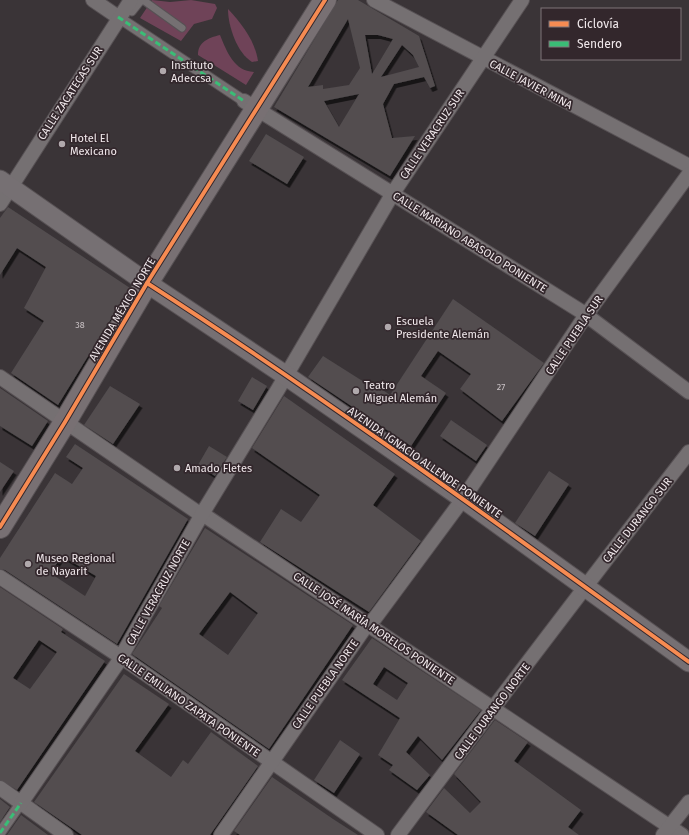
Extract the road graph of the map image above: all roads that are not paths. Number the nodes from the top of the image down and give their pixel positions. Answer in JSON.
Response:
{"nodes":[{"id":1,"x":93,"y":0,"type":"edge"},
{"id":2,"x":325,"y":0,"type":"edge"},
{"id":3,"x":374,"y":0,"type":"edge"},
{"id":4,"x":522,"y":0,"type":"edge"},
{"id":5,"x":124,"y":9,"type":"edge"},
{"id":6,"x":182,"y":28,"type":"dead end"},
{"id":7,"x":483,"y":58,"type":"junction"},
{"id":8,"x":253,"y":104,"type":"junction"},
{"id":9,"x":689,"y":166,"type":"edge"},
{"id":10,"x":689,"y":174,"type":"edge"},
{"id":11,"x":5,"y":183,"type":"edge"},
{"id":12,"x":393,"y":193,"type":"junction"},
{"id":13,"x":0,"y":204,"type":"edge"},
{"id":14,"x":147,"y":282,"type":"junction"},
{"id":15,"x":586,"y":315,"type":"junction"},
{"id":16,"x":285,"y":375,"type":"junction"},
{"id":17,"x":0,"y":377,"type":"edge"},
{"id":18,"x":689,"y":392,"type":"edge"},
{"id":19,"x":65,"y":422,"type":"junction"},
{"id":20,"x":689,"y":452,"type":"edge"},
{"id":21,"x":463,"y":499,"type":"junction"},
{"id":22,"x":202,"y":514,"type":"junction"},
{"id":23,"x":0,"y":527,"type":"edge"},
{"id":24,"x":0,"y":577,"type":"edge"},
{"id":25,"x":586,"y":588,"type":"junction"},
{"id":26,"x":368,"y":623,"type":"junction"},
{"id":27,"x":121,"y":657,"type":"junction"},
{"id":28,"x":689,"y":662,"type":"edge"},
{"id":29,"x":493,"y":707,"type":"junction"},
{"id":30,"x":271,"y":763,"type":"junction"},
{"id":31,"x":0,"y":788,"type":"edge"},
{"id":32,"x":689,"y":802,"type":"edge"},
{"id":33,"x":21,"y":803,"type":"junction"},
{"id":34,"x":667,"y":831,"type":"edge"},
{"id":35,"x":0,"y":833,"type":"edge"},
{"id":36,"x":66,"y":835,"type":"edge"},
{"id":37,"x":220,"y":835,"type":"edge"},
{"id":38,"x":377,"y":835,"type":"edge"},
{"id":39,"x":398,"y":835,"type":"edge"},
{"id":40,"x":682,"y":835,"type":"edge"}],
"edges":[{"from":1,"to":5,"type":"street"},
{"from":2,"to":8,"type":"main road","name":"AVENIDA MÉXICO NORTE"},
{"from":3,"to":7,"type":"street","name":"CALLE JAVIER MINA"},
{"from":4,"to":7,"type":"street","name":"CALLE VERACRUZ SUR"},
{"from":5,"to":6,"type":"lane"},
{"from":5,"to":8,"type":"street"},
{"from":5,"to":11,"type":"street","name":"CALLE ZACATECAS SUR"},
{"from":7,"to":9,"type":"street","name":"CALLE JAVIER MINA"},
{"from":7,"to":12,"type":"street","name":"CALLE VERACRUZ SUR"},
{"from":8,"to":12,"type":"street","name":"CALLE MARIANO ABASOLO PONIENTE"},
{"from":8,"to":14,"type":"main road","name":"AVENIDA MÉXICO NORTE"},
{"from":10,"to":15,"type":"street","name":"CALLE PUEBLA SUR"},
{"from":11,"to":13,"type":"street","name":"CALLE ZACATECAS SUR"},
{"from":11,"to":14,"type":"main road","name":"AVENIDA IGNACIO ALLENDE PONIENTE"},
{"from":12,"to":15,"type":"street","name":"CALLE MARIANO ABASOLO PONIENTE"},
{"from":12,"to":16,"type":"street","name":"CALLE VERACRUZ SUR"},
{"from":14,"to":16,"type":"main road","name":"AVENIDA IGNACIO ALLENDE PONIENTE"},
{"from":14,"to":19,"type":"main road","name":"AVENIDA MÉXICO NORTE"},
{"from":15,"to":18,"type":"street","name":"CALLE MARIANO ABASOLO PONIENTE"},
{"from":15,"to":21,"type":"street","name":"CALLE PUEBLA SUR"},
{"from":16,"to":21,"type":"main road","name":"AVENIDA IGNACIO ALLENDE PONIENTE"},
{"from":16,"to":22,"type":"street","name":"CALLE VERACRUZ NORTE"},
{"from":17,"to":19,"type":"street","name":"CALLE JOSÉ MARÍA MORELOS PONIENTE"},
{"from":19,"to":22,"type":"street","name":"CALLE JOSÉ MARÍA MORELOS PONIENTE"},
{"from":19,"to":23,"type":"main road","name":"AVENIDA MÉXICO NORTE"},
{"from":20,"to":25,"type":"street","name":"CALLE DURANGO SUR"},
{"from":21,"to":25,"type":"main road","name":"AVENIDA IGNACIO ALLENDE PONIENTE"},
{"from":21,"to":26,"type":"street","name":"CALLE PUEBLA NORTE"},
{"from":22,"to":26,"type":"street","name":"CALLE JOSÉ MARÍA MORELOS PONIENTE"},
{"from":22,"to":27,"type":"street","name":"CALLE VERACRUZ NORTE"},
{"from":24,"to":27,"type":"street","name":"CALLE EMILIANO ZAPATA PONIENTE"},
{"from":25,"to":28,"type":"main road","name":"AVENIDA IGNACIO ALLENDE PONIENTE"},
{"from":25,"to":29,"type":"street","name":"CALLE DURANGO NORTE"},
{"from":26,"to":29,"type":"street","name":"CALLE JOSÉ MARÍA MORELOS PONIENTE"},
{"from":26,"to":30,"type":"street","name":"CALLE PUEBLA NORTE"},
{"from":27,"to":30,"type":"street","name":"CALLE EMILIANO ZAPATA PONIENTE"},
{"from":27,"to":33,"type":"street","name":"CALLE VERACRUZ NORTE"},
{"from":29,"to":34,"type":"street","name":"CALLE JOSÉ MARÍA MORELOS PONIENTE"},
{"from":29,"to":39,"type":"street","name":"CALLE DURANGO NORTE"},
{"from":30,"to":37,"type":"street","name":"CALLE PUEBLA NORTE"},
{"from":30,"to":38,"type":"street","name":"CALLE EMILIANO ZAPATA PONIENTE"},
{"from":31,"to":33,"type":"street"},
{"from":32,"to":34,"type":"street"},
{"from":33,"to":35,"type":"street"},
{"from":33,"to":36,"type":"street"},
{"from":34,"to":40,"type":"street","name":"CALLE JOSÉ MARÍA MORELOS PONIENTE"}]}
